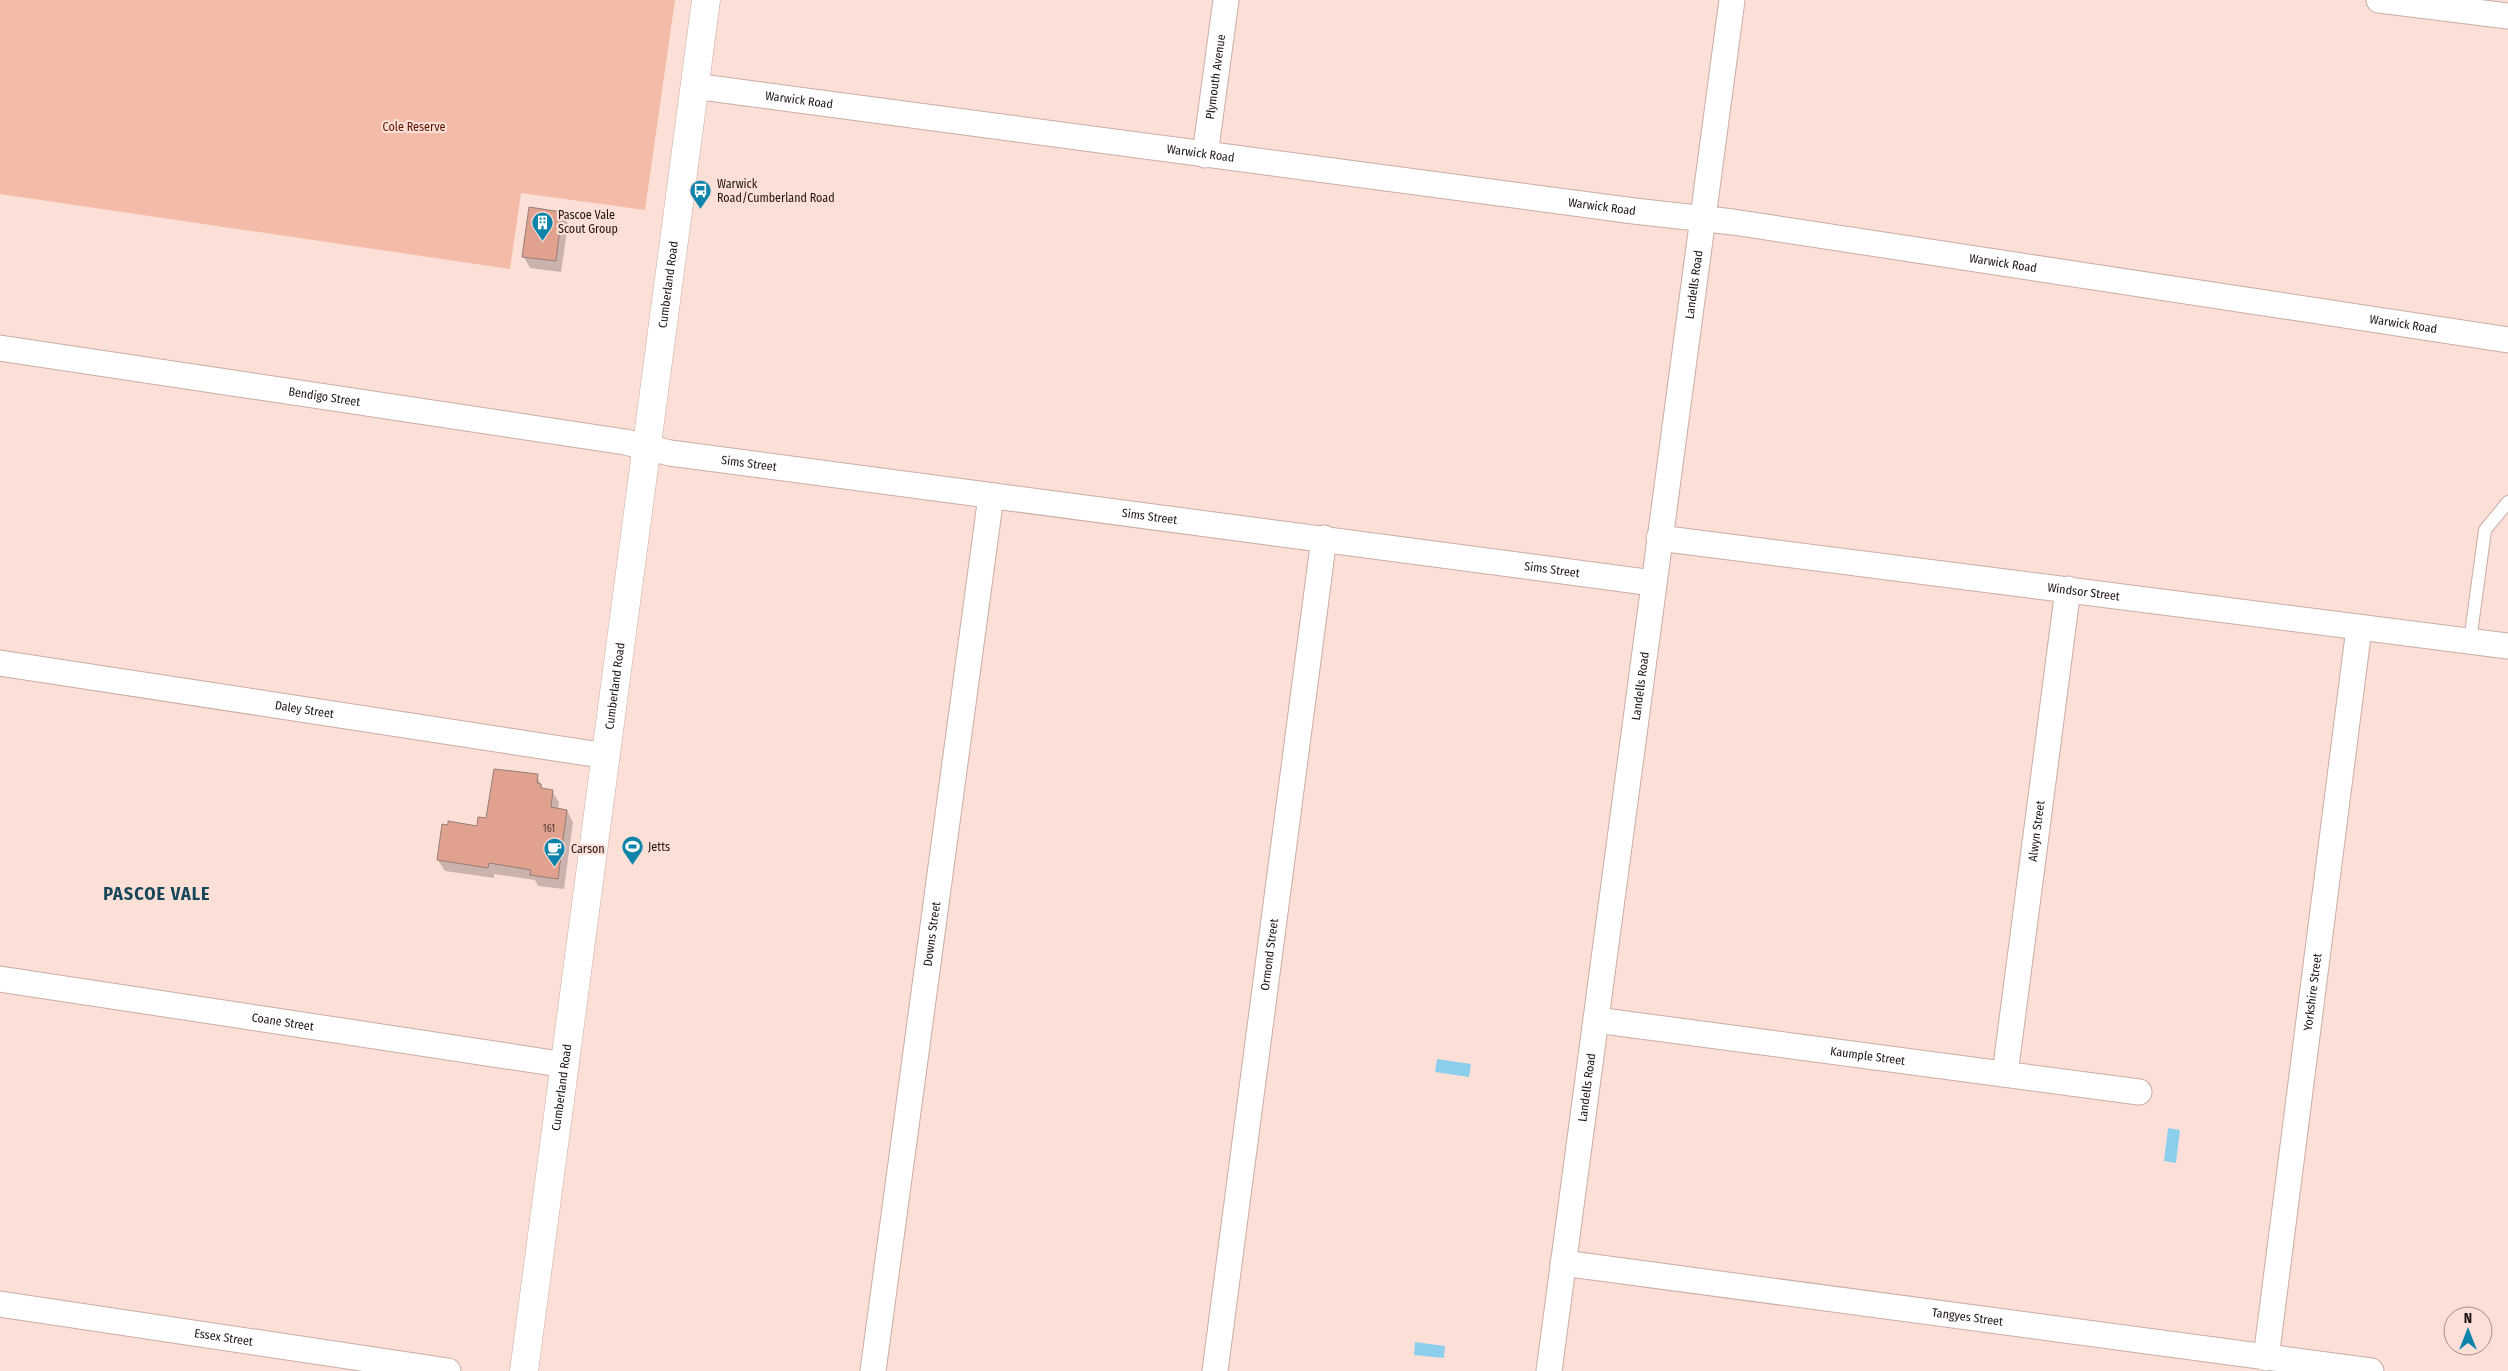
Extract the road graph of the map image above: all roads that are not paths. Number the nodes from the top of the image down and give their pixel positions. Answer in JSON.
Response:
{"nodes":[{"id":1,"x":706,"y":0,"type":"edge"},
{"id":2,"x":1226,"y":0,"type":"edge"},
{"id":3,"x":1732,"y":0,"type":"edge"},
{"id":4,"x":2384,"y":0,"type":"edge"},
{"id":5,"x":2508,"y":16,"type":"edge"},
{"id":6,"x":694,"y":86,"type":"junction"},
{"id":7,"x":1205,"y":155,"type":"junction"},
{"id":8,"x":1703,"y":219,"type":"junction"},
{"id":9,"x":2508,"y":340,"type":"edge"},
{"id":10,"x":0,"y":348,"type":"edge"},
{"id":11,"x":647,"y":448,"type":"junction"},
{"id":12,"x":991,"y":496,"type":"junction"},
{"id":13,"x":2508,"y":502,"type":"edge"},
{"id":14,"x":1324,"y":538,"type":"junction"},
{"id":15,"x":1659,"y":538,"type":"junction"},
{"id":16,"x":1654,"y":582,"type":"junction"},
{"id":17,"x":2068,"y":589,"type":"junction"},
{"id":18,"x":2359,"y":628,"type":"junction"},
{"id":19,"x":2470,"y":641,"type":"junction"},
{"id":20,"x":2508,"y":646,"type":"edge"},
{"id":21,"x":0,"y":663,"type":"edge"},
{"id":22,"x":607,"y":756,"type":"junction"},
{"id":23,"x":0,"y":979,"type":"edge"},
{"id":24,"x":1596,"y":1020,"type":"junction"},
{"id":25,"x":566,"y":1065,"type":"junction"},
{"id":26,"x":2005,"y":1074,"type":"junction"},
{"id":27,"x":2139,"y":1092,"type":"dead end"},
{"id":28,"x":1563,"y":1264,"type":"junction"},
{"id":29,"x":0,"y":1304,"type":"edge"},
{"id":30,"x":2266,"y":1358,"type":"junction"},
{"id":31,"x":448,"y":1371,"type":"edge"},
{"id":32,"x":524,"y":1371,"type":"edge"},
{"id":33,"x":873,"y":1371,"type":"edge"},
{"id":34,"x":1215,"y":1371,"type":"edge"},
{"id":35,"x":1549,"y":1371,"type":"edge"},
{"id":36,"x":2372,"y":1371,"type":"edge"}],
"edges":[{"from":1,"to":6,"type":"main road","name":"Cumberland Road"},
{"from":2,"to":7,"type":"street","name":"Plymouth Avenue"},
{"from":3,"to":8,"type":"street","name":"Landells Road"},
{"from":4,"to":5,"type":"street"},
{"from":6,"to":7,"type":"street","name":"Warwick Road"},
{"from":6,"to":11,"type":"main road","name":"Cumberland Road"},
{"from":7,"to":8,"type":"street","name":"Warwick Road"},
{"from":8,"to":9,"type":"street","name":"Warwick Road"},
{"from":8,"to":15,"type":"street","name":"Landells Road"},
{"from":10,"to":11,"type":"street","name":"Bendigo Street"},
{"from":11,"to":12,"type":"street","name":"Sims Street"},
{"from":11,"to":22,"type":"main road","name":"Cumberland Road"},
{"from":12,"to":14,"type":"street","name":"Sims Street"},
{"from":12,"to":33,"type":"street","name":"Downs Street"},
{"from":13,"to":19,"type":"lane"},
{"from":14,"to":16,"type":"street","name":"Sims Street"},
{"from":14,"to":34,"type":"street","name":"Ormond Street"},
{"from":15,"to":16,"type":"street","name":"Landells Road"},
{"from":15,"to":17,"type":"street","name":"Windsor Street"},
{"from":16,"to":24,"type":"street","name":"Landells Road"},
{"from":17,"to":18,"type":"street","name":"Windsor Street"},
{"from":17,"to":26,"type":"street","name":"Alwyn Street"},
{"from":18,"to":19,"type":"street","name":"Windsor Street"},
{"from":18,"to":30,"type":"street","name":"Yorkshire Street"},
{"from":19,"to":20,"type":"street","name":"Windsor Street"},
{"from":21,"to":22,"type":"street","name":"Daley Street"},
{"from":22,"to":25,"type":"main road","name":"Cumberland Road"},
{"from":23,"to":25,"type":"street","name":"Coane Street"},
{"from":24,"to":26,"type":"street","name":"Kaumple Street"},
{"from":24,"to":28,"type":"street","name":"Landells Road"},
{"from":25,"to":32,"type":"main road","name":"Cumberland Road"},
{"from":26,"to":27,"type":"street","name":"Kaumple Street"},
{"from":28,"to":30,"type":"street","name":"Tangyes Street"},
{"from":28,"to":35,"type":"street","name":"Landells Road"},
{"from":29,"to":31,"type":"street","name":"Essex Street"},
{"from":30,"to":36,"type":"street","name":"Tangyes Street"}]}
